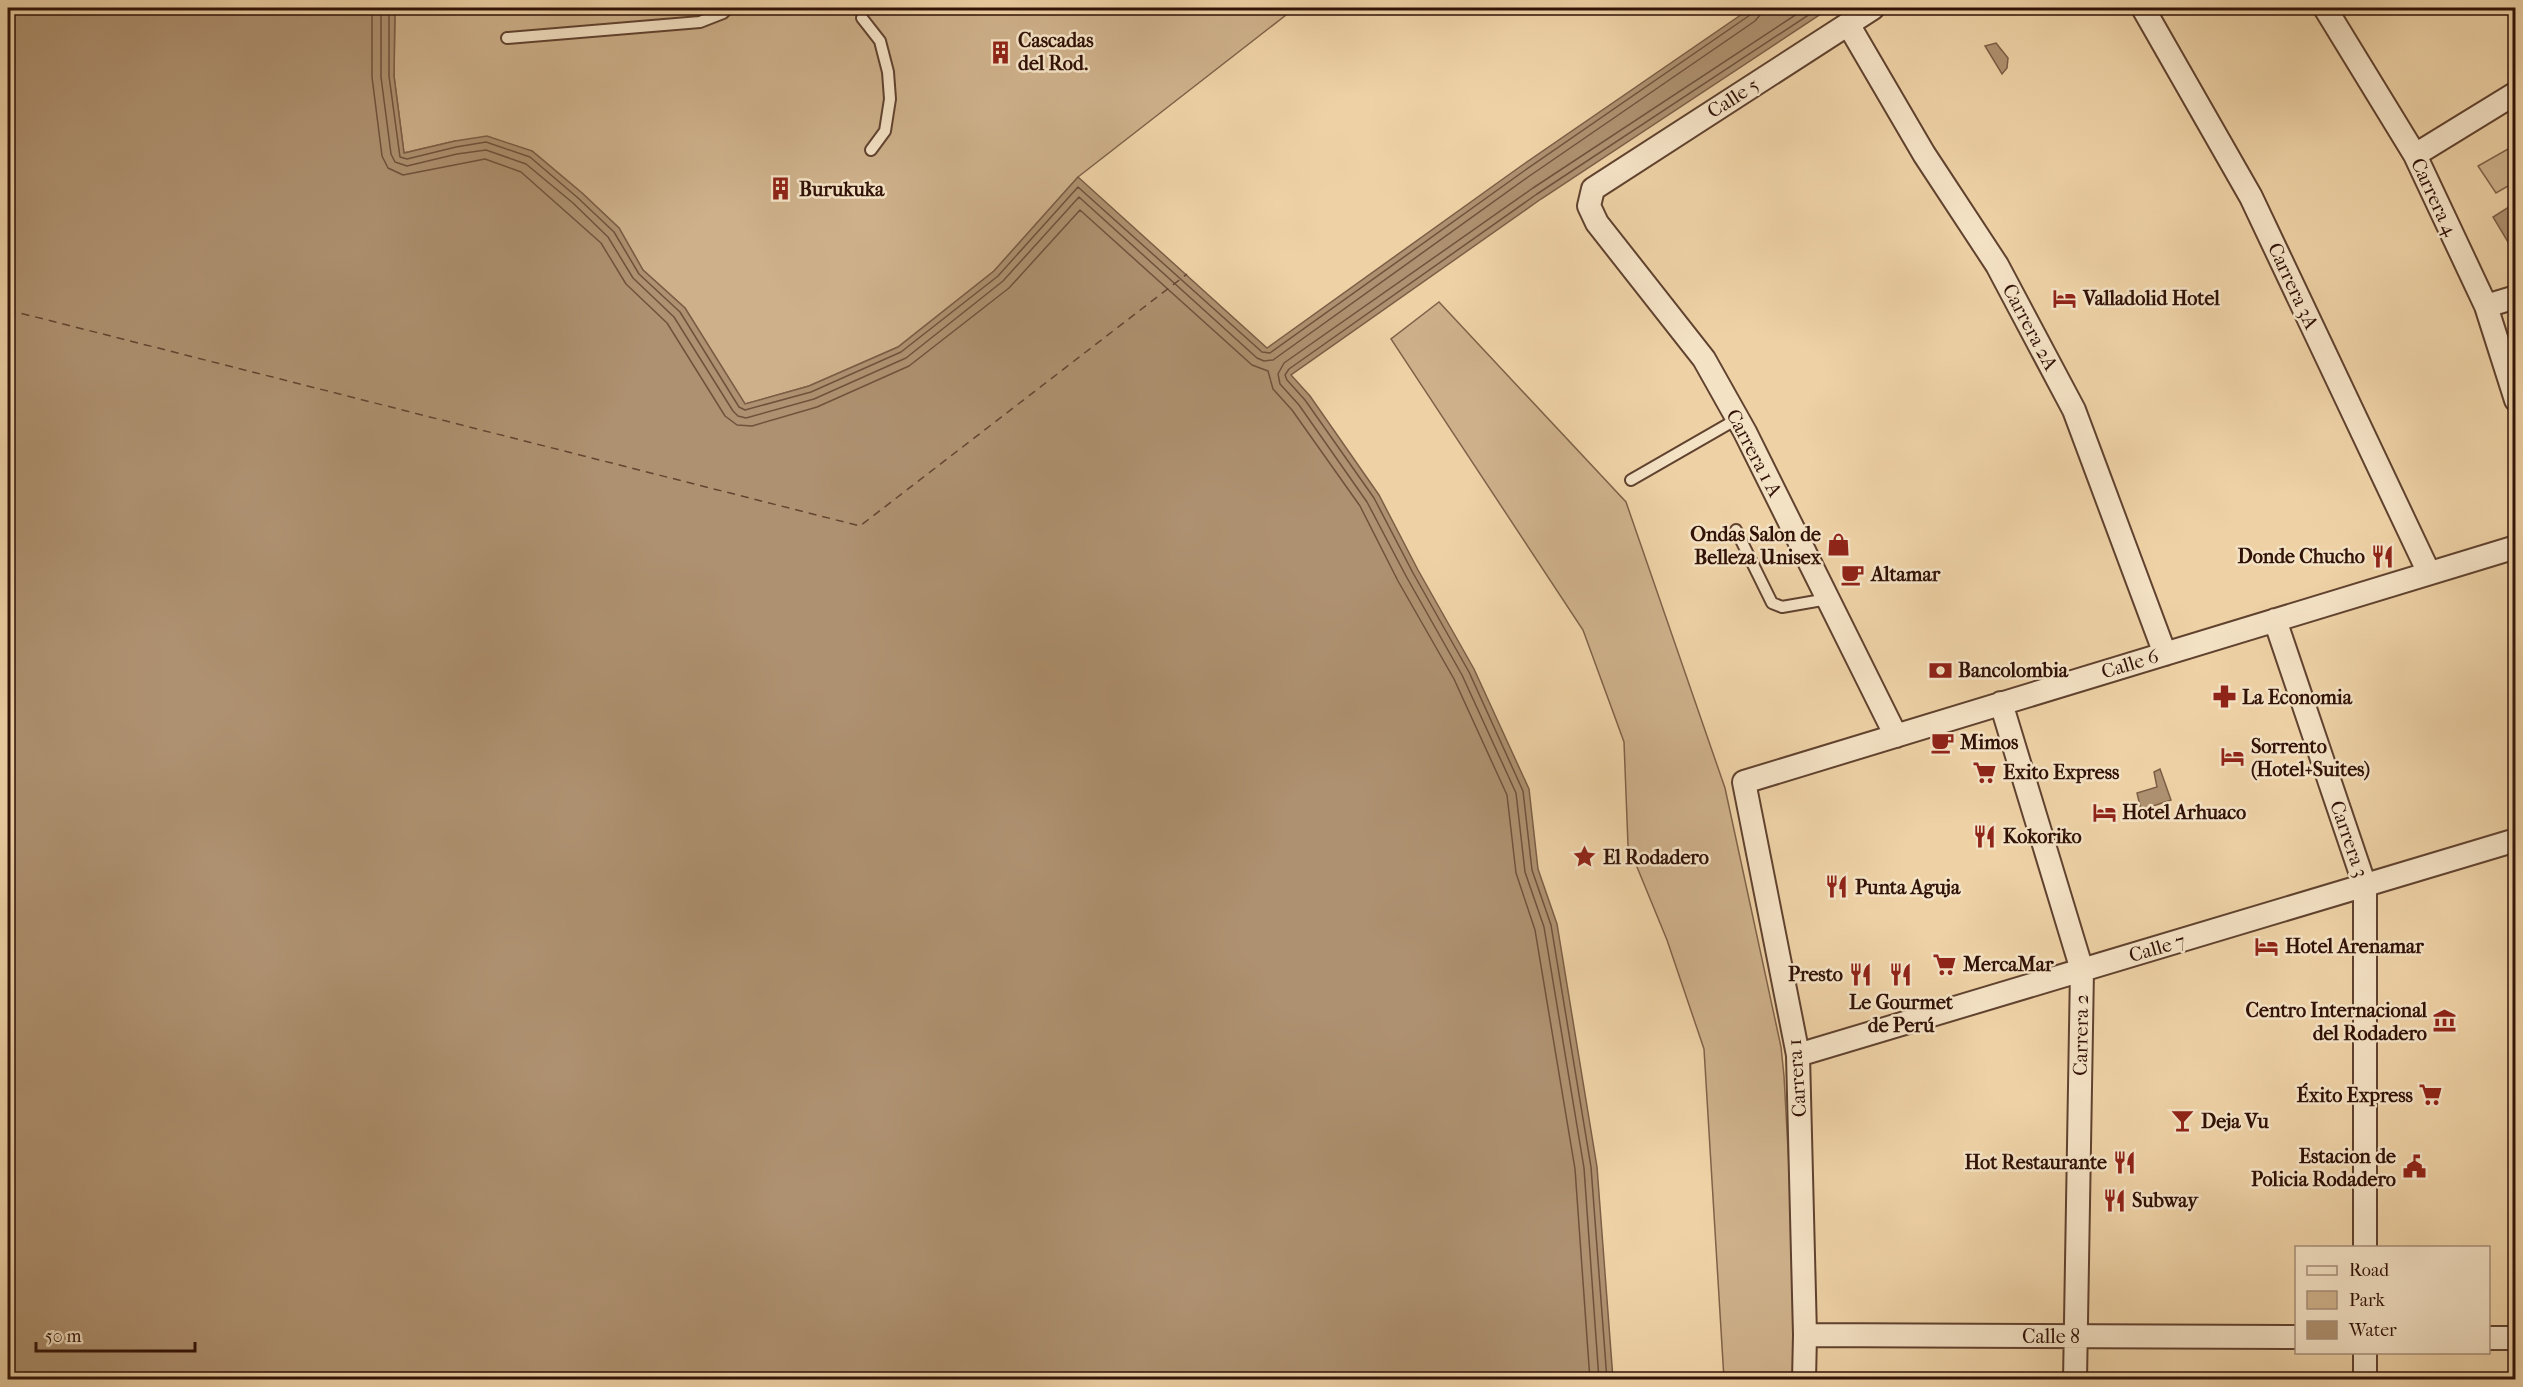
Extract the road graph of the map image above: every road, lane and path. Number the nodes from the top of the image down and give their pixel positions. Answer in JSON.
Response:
{"nodes":[{"id":1,"x":728,"y":8,"type":"edge"},
{"id":2,"x":1873,"y":8,"type":"edge"},
{"id":3,"x":2143,"y":8,"type":"edge"},
{"id":4,"x":2325,"y":8,"type":"edge"},
{"id":5,"x":862,"y":18,"type":"dead end"},
{"id":6,"x":1848,"y":24,"type":"junction"},
{"id":7,"x":507,"y":38,"type":"dead end"},
{"id":8,"x":2516,"y":93,"type":"edge"},
{"id":9,"x":871,"y":150,"type":"dead end"},
{"id":10,"x":2415,"y":155,"type":"junction"},
{"id":11,"x":1593,"y":189,"type":"joint"},
{"id":12,"x":2516,"y":297,"type":"edge"},
{"id":13,"x":2486,"y":306,"type":"junction"},
{"id":14,"x":2516,"y":400,"type":"edge"},
{"id":15,"x":1737,"y":419,"type":"junction"},
{"id":16,"x":1631,"y":480,"type":"dead end"},
{"id":17,"x":1736,"y":530,"type":"dead end"},
{"id":18,"x":2516,"y":547,"type":"edge"},
{"id":19,"x":2429,"y":573,"type":"junction"},
{"id":20,"x":1828,"y":599,"type":"junction"},
{"id":21,"x":2275,"y":620,"type":"junction"},
{"id":22,"x":2165,"y":654,"type":"junction"},
{"id":23,"x":2001,"y":703,"type":"junction"},
{"id":24,"x":1896,"y":736,"type":"junction"},
{"id":25,"x":1744,"y":782,"type":"joint"},
{"id":26,"x":2516,"y":840,"type":"edge"},
{"id":27,"x":2365,"y":886,"type":"junction"},
{"id":28,"x":2082,"y":970,"type":"junction"},
{"id":29,"x":1798,"y":1055,"type":"junction"},
{"id":30,"x":2365,"y":1246,"type":"edge"},
{"id":31,"x":1805,"y":1335,"type":"junction"},
{"id":32,"x":2075,"y":1336,"type":"junction"},
{"id":33,"x":2295,"y":1337,"type":"edge"},
{"id":34,"x":2490,"y":1338,"type":"edge"},
{"id":35,"x":2516,"y":1338,"type":"edge"},
{"id":36,"x":2365,"y":1354,"type":"edge"},
{"id":37,"x":1804,"y":1380,"type":"edge"},
{"id":38,"x":2075,"y":1380,"type":"edge"},
{"id":39,"x":2365,"y":1380,"type":"edge"}],
"edges":[{"from":1,"to":7,"type":"lane"},
{"from":2,"to":6,"type":"street","name":"Calle 5"},
{"from":3,"to":19,"type":"street","name":"Carrera 3A"},
{"from":4,"to":10,"type":"street","name":"Carrera 4"},
{"from":5,"to":9,"type":"lane"},
{"from":6,"to":11,"type":"street","name":"Calle 5"},
{"from":6,"to":22,"type":"street","name":"Carrera 2A"},
{"from":8,"to":10,"type":"street"},
{"from":10,"to":13,"type":"street","name":"Carrera 4"},
{"from":11,"to":15,"type":"street","name":"Carrera 1 A"},
{"from":12,"to":13,"type":"street"},
{"from":13,"to":14,"type":"street","name":"Carrera 4"},
{"from":15,"to":16,"type":"lane"},
{"from":15,"to":20,"type":"street","name":"Carrera 1 A"},
{"from":17,"to":20,"type":"lane"},
{"from":18,"to":19,"type":"street","name":"Calle 6"},
{"from":19,"to":21,"type":"street","name":"Calle 6"},
{"from":20,"to":24,"type":"street","name":"Carrera 1 A"},
{"from":21,"to":22,"type":"street","name":"Calle 6"},
{"from":21,"to":27,"type":"street","name":"Carrera 3"},
{"from":22,"to":23,"type":"street","name":"Calle 6"},
{"from":23,"to":24,"type":"street","name":"Calle 6"},
{"from":23,"to":28,"type":"street","name":"Carrera 2"},
{"from":24,"to":25,"type":"street","name":"Calle 6"},
{"from":25,"to":29,"type":"street","name":"Carrera 1"},
{"from":26,"to":27,"type":"street","name":"Calle 7"},
{"from":27,"to":28,"type":"street","name":"Calle 7"},
{"from":27,"to":30,"type":"street","name":"Carrera 3"},
{"from":28,"to":29,"type":"street","name":"Calle 7"},
{"from":28,"to":32,"type":"street","name":"Carrera 2"},
{"from":29,"to":31,"type":"street","name":"Carrera 1"},
{"from":31,"to":32,"type":"street","name":"Calle 8"},
{"from":31,"to":37,"type":"street","name":"Carrera 1"},
{"from":32,"to":33,"type":"street","name":"Calle 8"},
{"from":32,"to":38,"type":"street","name":"Carrera 2"},
{"from":34,"to":35,"type":"street"},
{"from":36,"to":39,"type":"street"}]}
